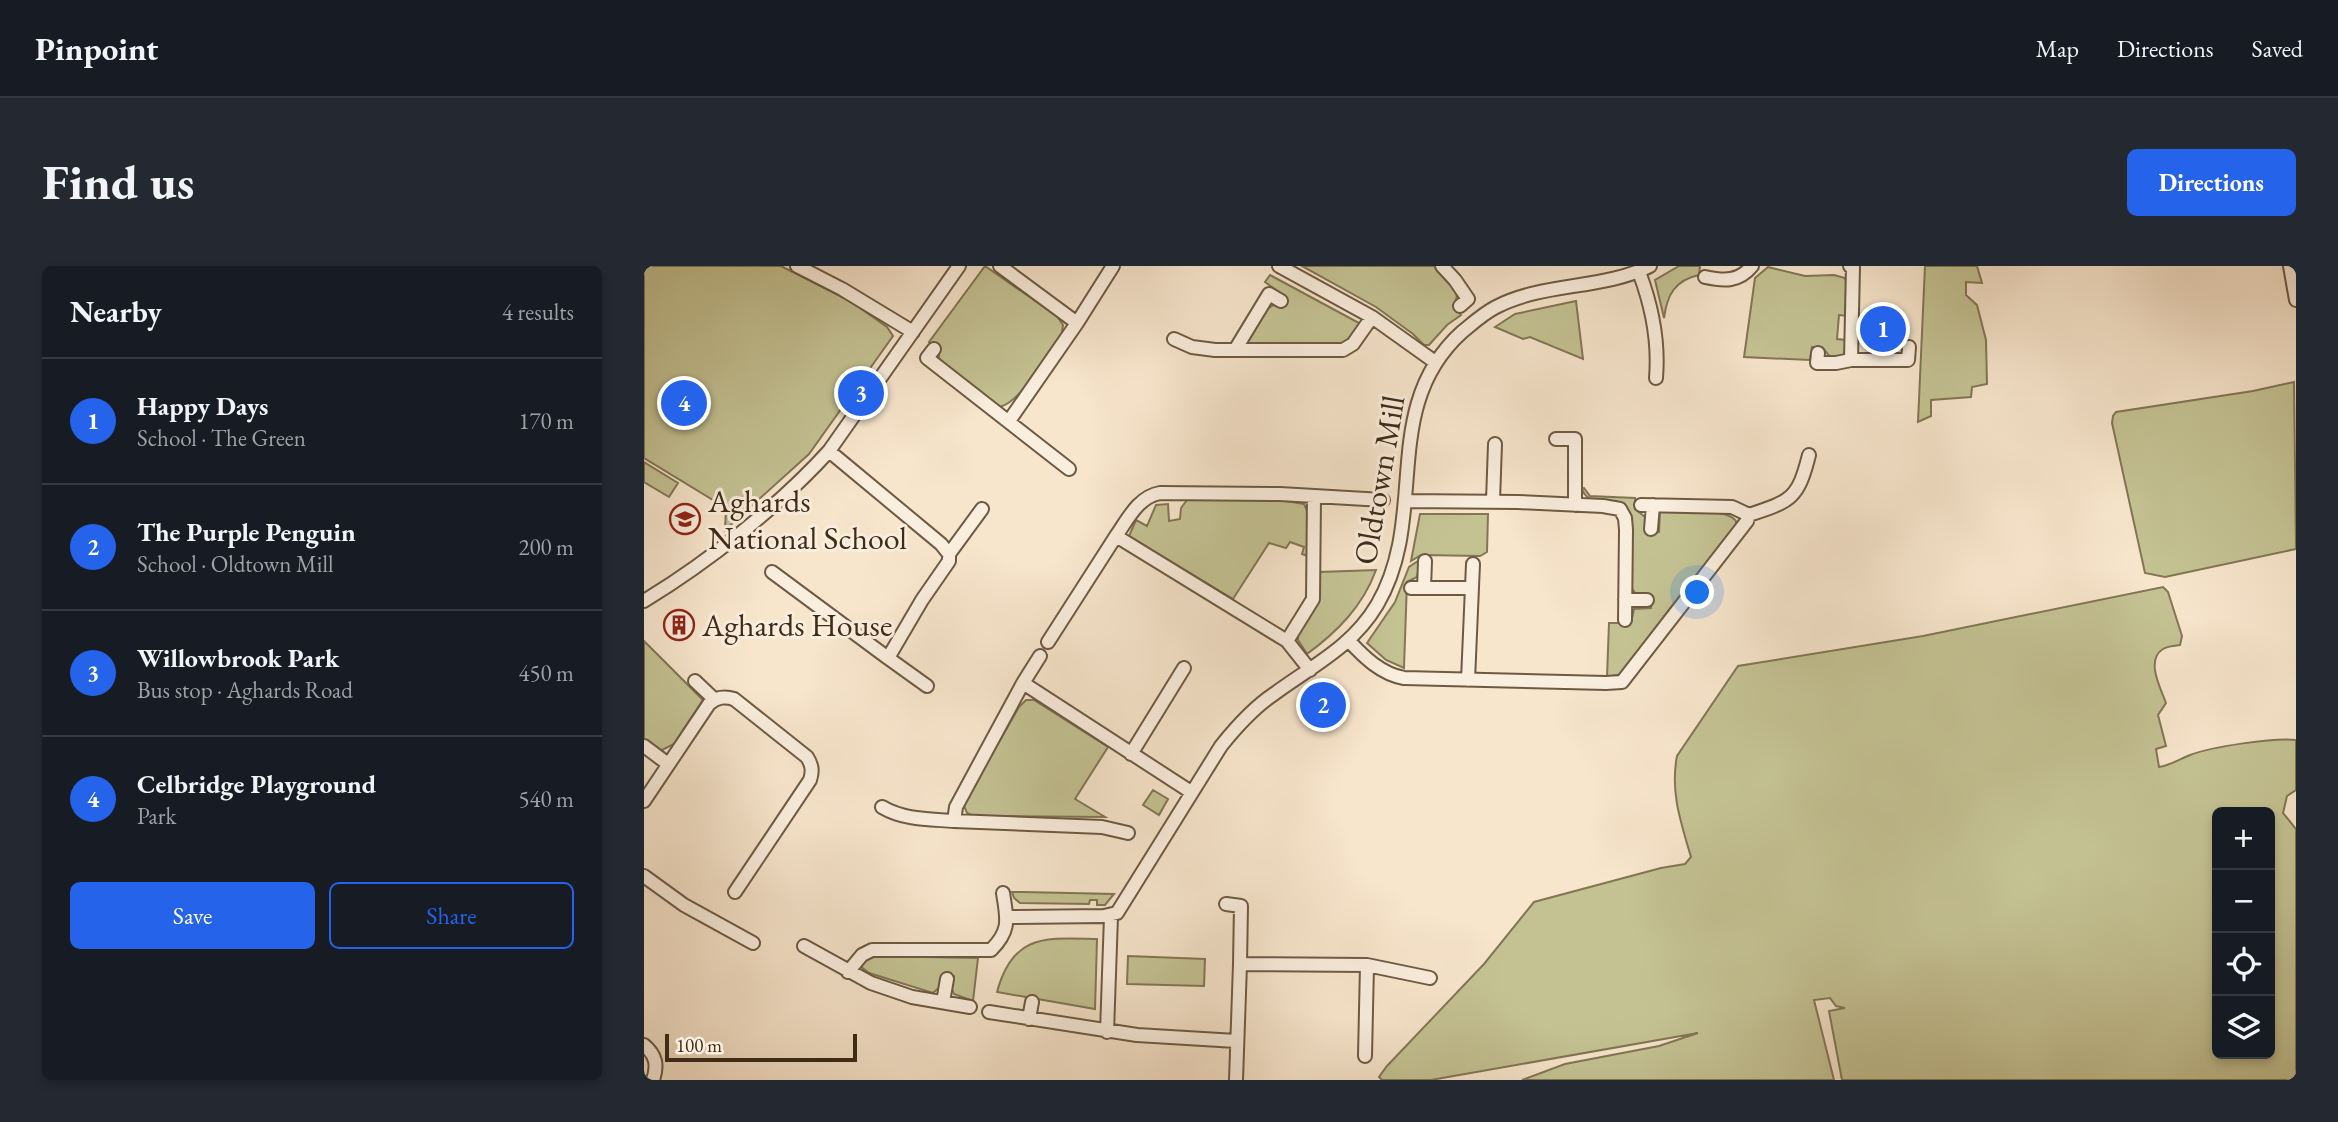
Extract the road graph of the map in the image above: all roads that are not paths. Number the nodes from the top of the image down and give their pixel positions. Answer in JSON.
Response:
{"nodes":[{"id":1,"x":797,"y":266,"type":"edge"},
{"id":2,"x":959,"y":266,"type":"edge"},
{"id":3,"x":1000,"y":266,"type":"edge"},
{"id":4,"x":1112,"y":266,"type":"edge"},
{"id":5,"x":1442,"y":266,"type":"edge"},
{"id":6,"x":1752,"y":266,"type":"edge"},
{"id":7,"x":1852,"y":266,"type":"edge"},
{"id":8,"x":2290,"y":266,"type":"edge"},
{"id":9,"x":1285,"y":267,"type":"edge"},
{"id":10,"x":1645,"y":269,"type":"edge"},
{"id":11,"x":1705,"y":277,"type":"dead end"},
{"id":12,"x":2296,"y":300,"type":"edge"},
{"id":13,"x":1281,"y":301,"type":"dead end"},
{"id":14,"x":1460,"y":306,"type":"dead end"},
{"id":15,"x":1372,"y":317,"type":"junction"},
{"id":16,"x":1077,"y":323,"type":"junction"},
{"id":17,"x":913,"y":332,"type":"junction"},
{"id":18,"x":1174,"y":339,"type":"dead end"},
{"id":19,"x":1909,"y":347,"type":"dead end"},
{"id":20,"x":934,"y":349,"type":"dead end"},
{"id":21,"x":1235,"y":349,"type":"junction"},
{"id":22,"x":1818,"y":353,"type":"dead end"},
{"id":23,"x":1851,"y":359,"type":"junction"},
{"id":24,"x":1435,"y":362,"type":"junction"},
{"id":25,"x":1656,"y":378,"type":"dead end"},
{"id":26,"x":1009,"y":421,"type":"junction"},
{"id":27,"x":1556,"y":439,"type":"dead end"},
{"id":28,"x":1495,"y":444,"type":"dead end"},
{"id":29,"x":829,"y":451,"type":"junction"},
{"id":30,"x":1809,"y":455,"type":"dead end"},
{"id":31,"x":1069,"y":468,"type":"dead end"},
{"id":32,"x":1314,"y":497,"type":"junction"},
{"id":33,"x":1383,"y":500,"type":"dead end"},
{"id":34,"x":1406,"y":501,"type":"junction"},
{"id":35,"x":1493,"y":502,"type":"junction"},
{"id":36,"x":1575,"y":505,"type":"junction"},
{"id":37,"x":982,"y":509,"type":"dead end"},
{"id":38,"x":1749,"y":515,"type":"junction"},
{"id":39,"x":1651,"y":529,"type":"dead end"},
{"id":40,"x":1116,"y":536,"type":"junction"},
{"id":41,"x":949,"y":554,"type":"junction"},
{"id":42,"x":1425,"y":561,"type":"dead end"},
{"id":43,"x":1473,"y":564,"type":"dead end"},
{"id":44,"x":772,"y":572,"type":"dead end"},
{"id":45,"x":1472,"y":588,"type":"junction"},
{"id":46,"x":1625,"y":600,"type":"junction"},
{"id":47,"x":1647,"y":600,"type":"dead end"},
{"id":48,"x":644,"y":601,"type":"edge"},
{"id":49,"x":1625,"y":620,"type":"dead end"},
{"id":50,"x":1287,"y":641,"type":"junction"},
{"id":51,"x":1349,"y":641,"type":"junction"},
{"id":52,"x":1048,"y":642,"type":"dead end"},
{"id":53,"x":1040,"y":656,"type":"dead end"},
{"id":54,"x":888,"y":658,"type":"junction"},
{"id":55,"x":1184,"y":668,"type":"dead end"},
{"id":56,"x":1310,"y":670,"type":"junction"},
{"id":57,"x":1468,"y":680,"type":"junction"},
{"id":58,"x":695,"y":681,"type":"dead end"},
{"id":59,"x":1023,"y":684,"type":"junction"},
{"id":60,"x":927,"y":686,"type":"dead end"},
{"id":61,"x":715,"y":699,"type":"junction"},
{"id":62,"x":644,"y":746,"type":"edge"},
{"id":63,"x":1131,"y":754,"type":"junction"},
{"id":64,"x":668,"y":764,"type":"junction"},
{"id":65,"x":1191,"y":792,"type":"junction"},
{"id":66,"x":644,"y":801,"type":"edge"},
{"id":67,"x":881,"y":807,"type":"dead end"},
{"id":68,"x":954,"y":821,"type":"junction"},
{"id":69,"x":1128,"y":833,"type":"dead end"},
{"id":70,"x":644,"y":876,"type":"edge"},
{"id":71,"x":735,"y":892,"type":"dead end"},
{"id":72,"x":1003,"y":893,"type":"dead end"},
{"id":73,"x":1226,"y":904,"type":"dead end"},
{"id":74,"x":1007,"y":916,"type":"junction"},
{"id":75,"x":1111,"y":916,"type":"junction"},
{"id":76,"x":753,"y":943,"type":"dead end"},
{"id":77,"x":804,"y":946,"type":"dead end"},
{"id":78,"x":1240,"y":964,"type":"junction"},
{"id":79,"x":1367,"y":965,"type":"junction"},
{"id":80,"x":848,"y":972,"type":"junction"},
{"id":81,"x":1430,"y":978,"type":"dead end"},
{"id":82,"x":947,"y":979,"type":"dead end"},
{"id":83,"x":943,"y":1002,"type":"junction"},
{"id":84,"x":1032,"y":1002,"type":"dead end"},
{"id":85,"x":970,"y":1007,"type":"dead end"},
{"id":86,"x":989,"y":1012,"type":"dead end"},
{"id":87,"x":1029,"y":1019,"type":"junction"},
{"id":88,"x":1107,"y":1032,"type":"junction"},
{"id":89,"x":1236,"y":1041,"type":"junction"},
{"id":90,"x":644,"y":1045,"type":"edge"},
{"id":91,"x":1365,"y":1056,"type":"dead end"},
{"id":92,"x":653,"y":1080,"type":"edge"},
{"id":93,"x":1236,"y":1080,"type":"edge"}],
"edges":[{"from":1,"to":17,"type":"street"},
{"from":2,"to":17,"type":"street"},
{"from":3,"to":16,"type":"street"},
{"from":4,"to":16,"type":"street"},
{"from":5,"to":14,"type":"street"},
{"from":6,"to":11,"type":"street"},
{"from":7,"to":23,"type":"street"},
{"from":8,"to":12,"type":"street"},
{"from":9,"to":15,"type":"street","name":"Oldtown Mill"},
{"from":10,"to":24,"type":"street","name":"Oldtown Mill"},
{"from":10,"to":25,"type":"street"},
{"from":13,"to":21,"type":"street"},
{"from":15,"to":21,"type":"street"},
{"from":15,"to":24,"type":"street","name":"Oldtown Mill"},
{"from":16,"to":26,"type":"street"},
{"from":17,"to":29,"type":"street"},
{"from":18,"to":21,"type":"street"},
{"from":19,"to":23,"type":"street"},
{"from":20,"to":26,"type":"street"},
{"from":22,"to":23,"type":"street"},
{"from":24,"to":34,"type":"street","name":"Oldtown Mill"},
{"from":26,"to":31,"type":"street"},
{"from":27,"to":36,"type":"street"},
{"from":28,"to":35,"type":"street"},
{"from":29,"to":41,"type":"street"},
{"from":29,"to":48,"type":"street"},
{"from":30,"to":38,"type":"street"},
{"from":32,"to":33,"type":"street"},
{"from":32,"to":40,"type":"street"},
{"from":32,"to":50,"type":"street"},
{"from":34,"to":35,"type":"street"},
{"from":34,"to":51,"type":"street","name":"Oldtown Mill"},
{"from":35,"to":36,"type":"street"},
{"from":36,"to":46,"type":"street"},
{"from":37,"to":41,"type":"street"},
{"from":38,"to":39,"type":"street"},
{"from":38,"to":57,"type":"street"},
{"from":40,"to":50,"type":"street"},
{"from":40,"to":52,"type":"street"},
{"from":41,"to":54,"type":"street"},
{"from":42,"to":45,"type":"street"},
{"from":43,"to":45,"type":"street"},
{"from":44,"to":54,"type":"street"},
{"from":45,"to":57,"type":"street"},
{"from":46,"to":47,"type":"street"},
{"from":46,"to":49,"type":"street"},
{"from":50,"to":56,"type":"street"},
{"from":51,"to":56,"type":"street","name":"Oldtown Mill"},
{"from":51,"to":57,"type":"street"},
{"from":53,"to":59,"type":"street"},
{"from":54,"to":60,"type":"street"},
{"from":55,"to":63,"type":"street"},
{"from":56,"to":65,"type":"street","name":"Oldtown Mill"},
{"from":58,"to":61,"type":"street"},
{"from":59,"to":63,"type":"street"},
{"from":59,"to":68,"type":"street"},
{"from":61,"to":64,"type":"street"},
{"from":61,"to":71,"type":"street"},
{"from":62,"to":64,"type":"street"},
{"from":63,"to":65,"type":"street"},
{"from":64,"to":66,"type":"street"},
{"from":65,"to":75,"type":"street","name":"Oldtown Mill"},
{"from":67,"to":68,"type":"street"},
{"from":68,"to":69,"type":"street"},
{"from":70,"to":76,"type":"street"},
{"from":72,"to":74,"type":"street"},
{"from":73,"to":78,"type":"street"},
{"from":74,"to":75,"type":"street"},
{"from":74,"to":80,"type":"street"},
{"from":75,"to":88,"type":"street"},
{"from":77,"to":80,"type":"street"},
{"from":78,"to":79,"type":"street"},
{"from":78,"to":89,"type":"street"},
{"from":79,"to":81,"type":"street"},
{"from":79,"to":91,"type":"street"},
{"from":80,"to":83,"type":"street"},
{"from":82,"to":83,"type":"street"},
{"from":83,"to":85,"type":"street"},
{"from":84,"to":87,"type":"street"},
{"from":86,"to":87,"type":"street"},
{"from":87,"to":88,"type":"street"},
{"from":88,"to":89,"type":"street"},
{"from":89,"to":93,"type":"street"},
{"from":90,"to":92,"type":"street"}]}
